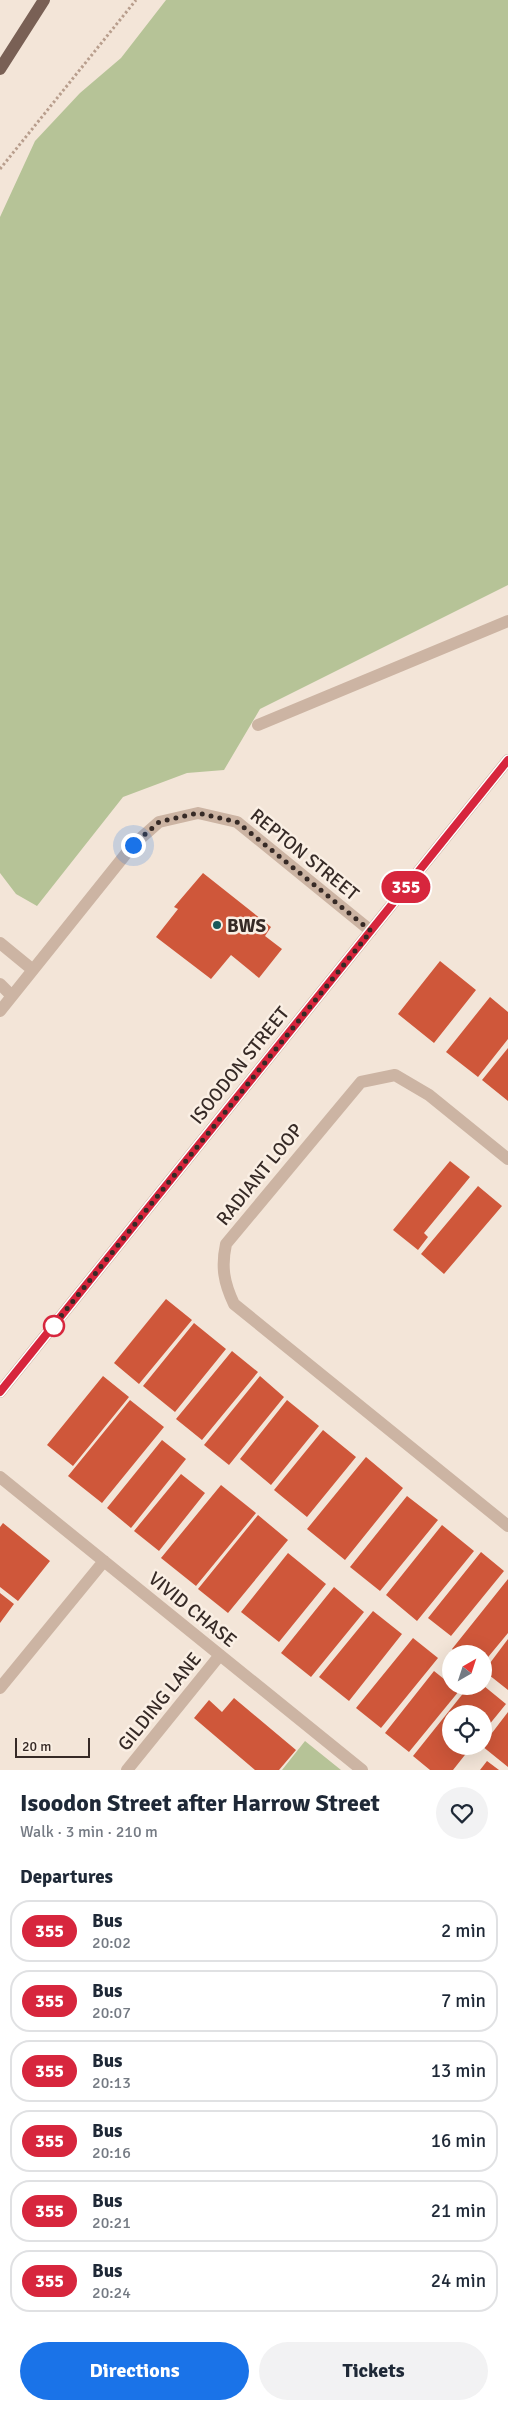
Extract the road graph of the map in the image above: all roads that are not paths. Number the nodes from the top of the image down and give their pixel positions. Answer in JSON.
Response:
{"nodes":[{"id":1,"x":44,"y":0,"type":"edge"},
{"id":2,"x":0,"y":69,"type":"edge"},
{"id":3,"x":508,"y":621,"type":"edge"},
{"id":4,"x":258,"y":725,"type":"dead end"},
{"id":5,"x":508,"y":760,"type":"edge"},
{"id":6,"x":371,"y":931,"type":"junction"},
{"id":7,"x":0,"y":943,"type":"edge"},
{"id":8,"x":33,"y":970,"type":"junction"},
{"id":9,"x":0,"y":984,"type":"edge"},
{"id":10,"x":12,"y":996,"type":"junction"},
{"id":11,"x":0,"y":1011,"type":"edge"},
{"id":12,"x":508,"y":1159,"type":"edge"},
{"id":13,"x":0,"y":1392,"type":"edge"},
{"id":14,"x":0,"y":1477,"type":"edge"},
{"id":15,"x":508,"y":1526,"type":"edge"},
{"id":16,"x":104,"y":1560,"type":"junction"},
{"id":17,"x":220,"y":1655,"type":"junction"},
{"id":18,"x":0,"y":1688,"type":"edge"},
{"id":19,"x":127,"y":1770,"type":"edge"},
{"id":20,"x":362,"y":1770,"type":"edge"}],
"edges":[{"from":1,"to":2,"type":"main road"},
{"from":3,"to":4,"type":"street"},
{"from":5,"to":6,"type":"street","name":"ISOODON STREET"},
{"from":6,"to":8,"type":"street","name":"REPTON STREET"},
{"from":6,"to":13,"type":"street","name":"ISOODON STREET"},
{"from":7,"to":8,"type":"street"},
{"from":8,"to":10,"type":"street","name":"REPTON STREET"},
{"from":9,"to":10,"type":"street"},
{"from":10,"to":11,"type":"street","name":"REPTON STREET"},
{"from":12,"to":15,"type":"street","name":"RADIANT LOOP"},
{"from":14,"to":16,"type":"street","name":"VIVID CHASE"},
{"from":16,"to":17,"type":"street","name":"VIVID CHASE"},
{"from":16,"to":18,"type":"street"},
{"from":17,"to":19,"type":"street","name":"GILDING LANE"},
{"from":17,"to":20,"type":"street","name":"VIVID CHASE"}]}
